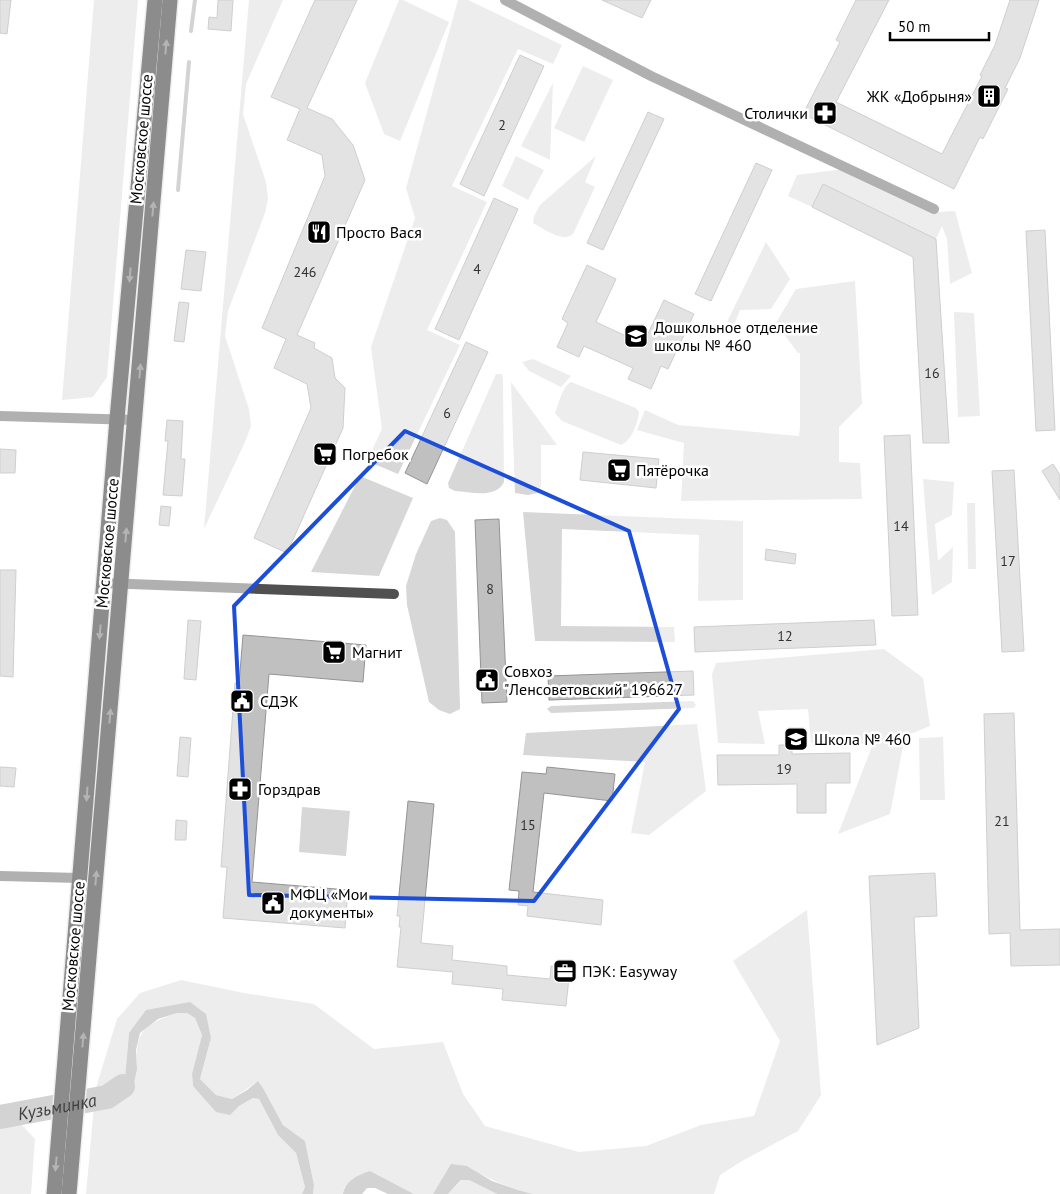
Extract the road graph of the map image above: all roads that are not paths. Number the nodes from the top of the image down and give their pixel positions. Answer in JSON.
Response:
{"nodes":[{"id":1,"x":155,"y":0,"type":"edge"},
{"id":2,"x":170,"y":0,"type":"edge"},
{"id":3,"x":505,"y":0,"type":"edge"},
{"id":4,"x":934,"y":209,"type":"dead end"},
{"id":5,"x":0,"y":416,"type":"edge"},
{"id":6,"x":117,"y":419,"type":"junction"},
{"id":7,"x":136,"y":420,"type":"junction"},
{"id":8,"x":104,"y":583,"type":"junction"},
{"id":9,"x":121,"y":584,"type":"junction"},
{"id":10,"x":394,"y":594,"type":"dead end"},
{"id":11,"x":0,"y":876,"type":"edge"},
{"id":12,"x":80,"y":878,"type":"junction"},
{"id":13,"x":54,"y":1194,"type":"edge"},
{"id":14,"x":70,"y":1194,"type":"edge"}],
"edges":[{"from":1,"to":6,"type":"highway","name":"Московское шоссе","one_way":true},
{"from":7,"to":2,"type":"highway","name":"Московское шоссе","one_way":true},
{"from":3,"to":4,"type":"street"},
{"from":5,"to":6,"type":"street"},
{"from":6,"to":7,"type":"street"},
{"from":6,"to":8,"type":"highway","name":"Московское шоссе"},
{"from":9,"to":7,"type":"highway","name":"Московское шоссе","one_way":true},
{"from":8,"to":9,"type":"street"},
{"from":8,"to":12,"type":"highway","name":"Московское шоссе","one_way":true},
{"from":9,"to":10,"type":"street"},
{"from":14,"to":9,"type":"highway","name":"Московское шоссе","one_way":true},
{"from":11,"to":12,"type":"street"},
{"from":12,"to":13,"type":"highway","name":"Московское шоссе","one_way":true}]}
